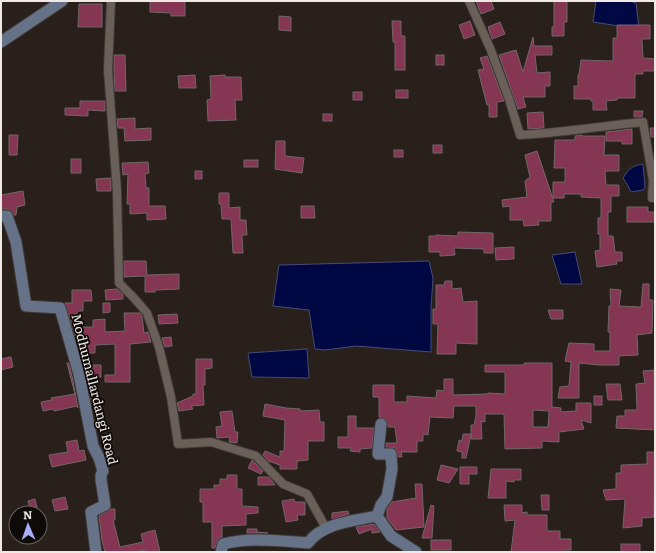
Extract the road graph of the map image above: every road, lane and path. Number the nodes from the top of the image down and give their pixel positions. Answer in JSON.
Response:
{"nodes":[{"id":1,"x":62,"y":1,"type":"edge"},
{"id":2,"x":111,"y":1,"type":"edge"},
{"id":3,"x":469,"y":1,"type":"edge"},
{"id":4,"x":1,"y":42,"type":"edge"},
{"id":5,"x":652,"y":198,"type":"dead end"},
{"id":6,"x":1,"y":216,"type":"edge"},
{"id":7,"x":381,"y":424,"type":"dead end"},
{"id":8,"x":377,"y":516,"type":"junction"},
{"id":9,"x":326,"y":528,"type":"junction"},
{"id":10,"x":96,"y":552,"type":"edge"},
{"id":11,"x":221,"y":552,"type":"edge"},
{"id":12,"x":416,"y":552,"type":"edge"}],
"edges":[{"from":1,"to":4,"type":"street"},
{"from":2,"to":9,"type":"street"},
{"from":3,"to":5,"type":"street"},
{"from":6,"to":10,"type":"street","name":"Modhumallardangi Road"},
{"from":7,"to":8,"type":"street"},
{"from":8,"to":9,"type":"street"},
{"from":8,"to":12,"type":"street"},
{"from":9,"to":11,"type":"street"}]}
